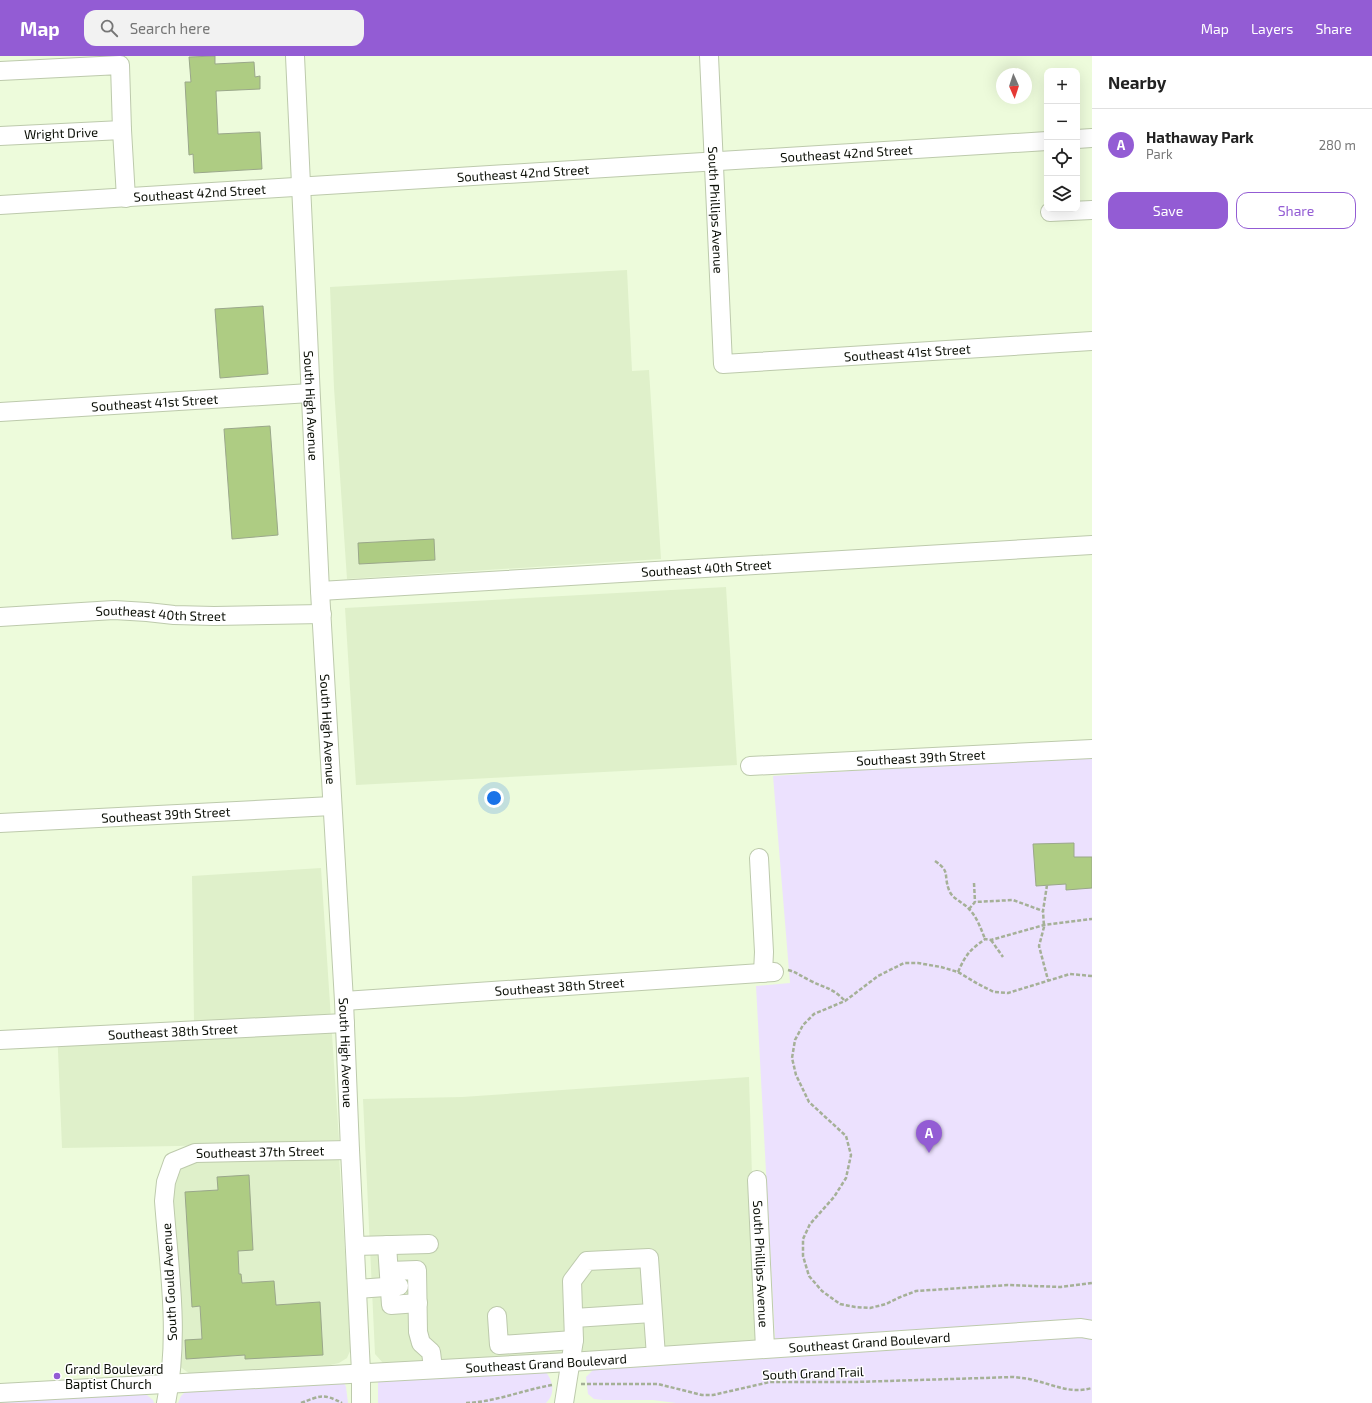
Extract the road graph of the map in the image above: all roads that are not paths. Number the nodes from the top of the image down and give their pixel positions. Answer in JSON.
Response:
{"nodes":[{"id":1,"x":295,"y":56,"type":"edge"},
{"id":2,"x":709,"y":56,"type":"edge"},
{"id":3,"x":0,"y":71,"type":"edge"},
{"id":4,"x":122,"y":130,"type":"junction"},
{"id":5,"x":0,"y":136,"type":"edge"},
{"id":6,"x":1092,"y":138,"type":"edge"},
{"id":7,"x":1080,"y":139,"type":"edge"},
{"id":8,"x":1044,"y":141,"type":"edge"},
{"id":9,"x":714,"y":162,"type":"junction"},
{"id":10,"x":301,"y":187,"type":"junction"},
{"id":11,"x":126,"y":198,"type":"junction"},
{"id":12,"x":0,"y":205,"type":"edge"},
{"id":13,"x":1092,"y":210,"type":"edge"},
{"id":14,"x":1080,"y":211,"type":"edge"},
{"id":15,"x":1092,"y":341,"type":"edge"},
{"id":16,"x":723,"y":364,"type":"joint"},
{"id":17,"x":310,"y":393,"type":"junction"},
{"id":18,"x":0,"y":412,"type":"edge"},
{"id":19,"x":1092,"y":545,"type":"edge"},
{"id":20,"x":320,"y":592,"type":"junction"},
{"id":21,"x":322,"y":614,"type":"junction"},
{"id":22,"x":0,"y":617,"type":"edge"},
{"id":23,"x":1092,"y":749,"type":"edge"},
{"id":24,"x":750,"y":766,"type":"dead end"},
{"id":25,"x":332,"y":806,"type":"junction"},
{"id":26,"x":0,"y":823,"type":"edge"},
{"id":27,"x":759,"y":858,"type":"dead end"},
{"id":28,"x":344,"y":1001,"type":"junction"},
{"id":29,"x":345,"y":1022,"type":"junction"},
{"id":30,"x":0,"y":1040,"type":"edge"},
{"id":31,"x":350,"y":1150,"type":"junction"},
{"id":32,"x":173,"y":1162,"type":"joint"},
{"id":33,"x":757,"y":1180,"type":"dead end"},
{"id":34,"x":429,"y":1244,"type":"dead end"},
{"id":35,"x":386,"y":1245,"type":"junction"},
{"id":36,"x":355,"y":1246,"type":"junction"},
{"id":37,"x":404,"y":1286,"type":"junction"},
{"id":38,"x":357,"y":1289,"type":"junction"},
{"id":39,"x":652,"y":1313,"type":"junction"},
{"id":40,"x":497,"y":1316,"type":"dead end"},
{"id":41,"x":574,"y":1318,"type":"junction"},
{"id":42,"x":1092,"y":1330,"type":"edge"},
{"id":43,"x":574,"y":1340,"type":"junction"},
{"id":44,"x":765,"y":1348,"type":"junction"},
{"id":45,"x":656,"y":1356,"type":"junction"},
{"id":46,"x":570,"y":1362,"type":"junction"},
{"id":47,"x":433,"y":1368,"type":"junction"},
{"id":48,"x":361,"y":1372,"type":"junction"},
{"id":49,"x":170,"y":1382,"type":"junction"},
{"id":50,"x":0,"y":1393,"type":"edge"},
{"id":51,"x":166,"y":1403,"type":"edge"},
{"id":52,"x":361,"y":1403,"type":"edge"},
{"id":53,"x":564,"y":1403,"type":"edge"}],
"edges":[{"from":1,"to":10,"type":"street","name":"South High Avenue"},
{"from":2,"to":9,"type":"street","name":"South Phillips Avenue"},
{"from":3,"to":4,"type":"street"},
{"from":4,"to":5,"type":"street","name":"Wright Drive"},
{"from":4,"to":11,"type":"street"},
{"from":6,"to":7,"type":"street"},
{"from":8,"to":9,"type":"street","name":"Southeast 42nd Street"},
{"from":9,"to":10,"type":"street","name":"Southeast 42nd Street"},
{"from":9,"to":16,"type":"street","name":"South Phillips Avenue"},
{"from":10,"to":11,"type":"street","name":"Southeast 42nd Street"},
{"from":10,"to":17,"type":"street","name":"South High Avenue"},
{"from":11,"to":12,"type":"street","name":"Southeast 42nd Street"},
{"from":13,"to":14,"type":"street"},
{"from":15,"to":16,"type":"street","name":"Southeast 41st Street"},
{"from":17,"to":18,"type":"street","name":"Southeast 41st Street"},
{"from":17,"to":20,"type":"street","name":"South High Avenue"},
{"from":19,"to":20,"type":"street","name":"Southeast 40th Street"},
{"from":20,"to":21,"type":"street","name":"South High Avenue"},
{"from":21,"to":22,"type":"street","name":"Southeast 40th Street"},
{"from":21,"to":25,"type":"street","name":"South High Avenue"},
{"from":23,"to":24,"type":"street","name":"Southeast 39th Street"},
{"from":25,"to":26,"type":"street","name":"Southeast 39th Street"},
{"from":25,"to":28,"type":"street","name":"South High Avenue"},
{"from":27,"to":28,"type":"street","name":"Southeast 38th Street"},
{"from":28,"to":29,"type":"street","name":"South High Avenue"},
{"from":29,"to":30,"type":"street","name":"Southeast 38th Street"},
{"from":29,"to":31,"type":"street","name":"South High Avenue"},
{"from":31,"to":32,"type":"street","name":"Southeast 37th Street"},
{"from":31,"to":36,"type":"street","name":"South High Avenue"},
{"from":32,"to":49,"type":"street","name":"South Gould Avenue"},
{"from":33,"to":44,"type":"street","name":"South Phillips Avenue"},
{"from":34,"to":35,"type":"street"},
{"from":35,"to":36,"type":"street"},
{"from":35,"to":37,"type":"street"},
{"from":36,"to":38,"type":"street","name":"South High Avenue"},
{"from":37,"to":38,"type":"street"},
{"from":37,"to":47,"type":"street"},
{"from":38,"to":48,"type":"street","name":"South High Avenue"},
{"from":39,"to":41,"type":"street"},
{"from":39,"to":41,"type":"street"},
{"from":39,"to":45,"type":"street"},
{"from":40,"to":43,"type":"street"},
{"from":41,"to":43,"type":"street"},
{"from":42,"to":44,"type":"street","name":"Southeast Grand Boulevard"},
{"from":43,"to":46,"type":"street"},
{"from":44,"to":45,"type":"street","name":"Southeast Grand Boulevard"},
{"from":45,"to":46,"type":"street","name":"Southeast Grand Boulevard"},
{"from":46,"to":47,"type":"street","name":"Southeast Grand Boulevard"},
{"from":46,"to":53,"type":"street"},
{"from":47,"to":48,"type":"street","name":"Southeast Grand Boulevard"},
{"from":48,"to":49,"type":"street","name":"Southeast Grand Boulevard"},
{"from":48,"to":52,"type":"street","name":"South High Avenue"},
{"from":49,"to":50,"type":"street","name":"Southeast Grand Boulevard"},
{"from":49,"to":51,"type":"street","name":"South Gould Avenue"}]}
